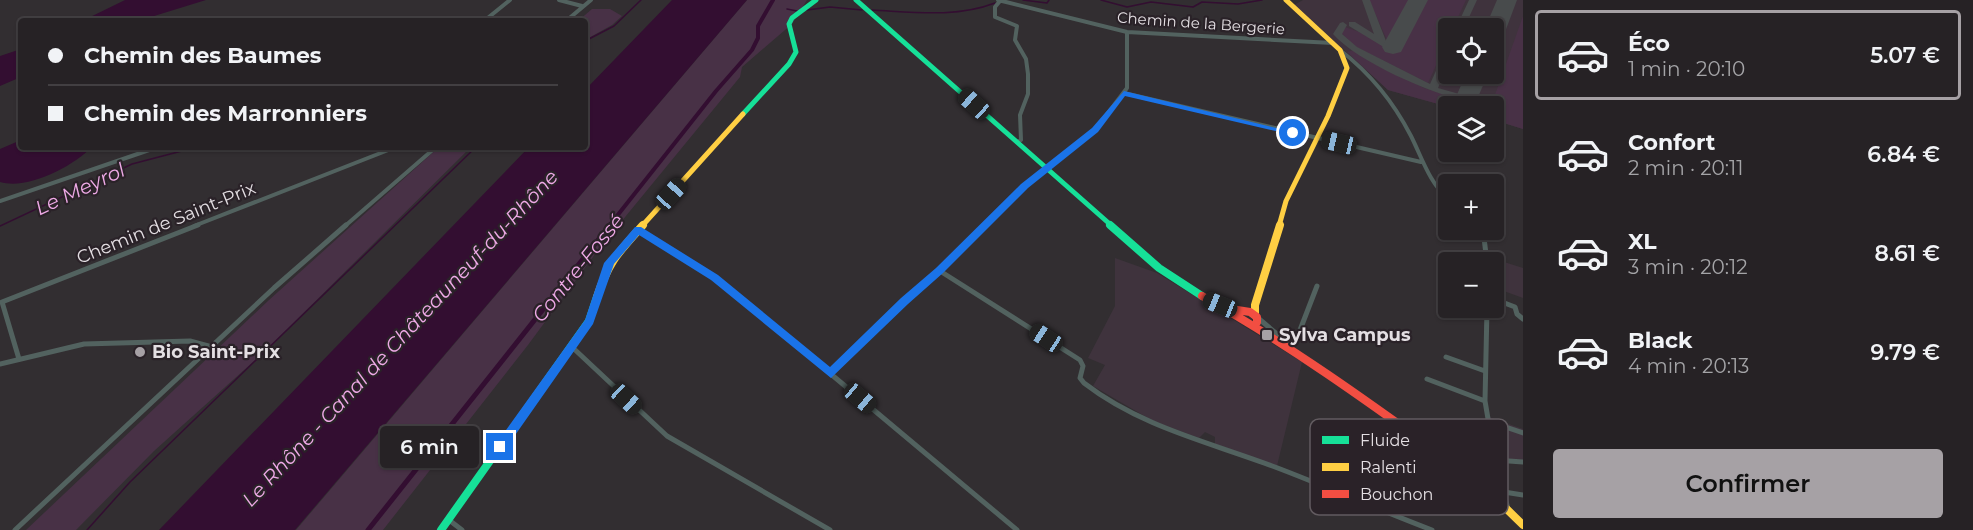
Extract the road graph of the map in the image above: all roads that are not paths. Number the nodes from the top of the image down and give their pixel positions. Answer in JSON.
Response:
{"nodes":[{"id":1,"x":510,"y":0,"type":"edge"},
{"id":2,"x":559,"y":0,"type":"edge"},
{"id":3,"x":591,"y":0,"type":"edge"},
{"id":4,"x":816,"y":0,"type":"edge"},
{"id":5,"x":856,"y":0,"type":"edge"},
{"id":6,"x":1000,"y":0,"type":"edge"},
{"id":7,"x":1286,"y":0,"type":"edge"},
{"id":8,"x":582,"y":6,"type":"junction"},
{"id":9,"x":488,"y":18,"type":"edge"},
{"id":10,"x":569,"y":18,"type":"edge"},
{"id":11,"x":1127,"y":32,"type":"junction"},
{"id":12,"x":1333,"y":43,"type":"junction"},
{"id":13,"x":1340,"y":50,"type":"junction"},
{"id":14,"x":1124,"y":93,"type":"junction"},
{"id":15,"x":1317,"y":138,"type":"junction"},
{"id":16,"x":1017,"y":142,"type":"junction"},
{"id":17,"x":149,"y":150,"type":"edge"},
{"id":18,"x":388,"y":150,"type":"edge"},
{"id":19,"x":433,"y":150,"type":"edge"},
{"id":20,"x":1421,"y":162,"type":"junction"},
{"id":21,"x":1046,"y":168,"type":"junction"},
{"id":22,"x":1438,"y":189,"type":"edge"},
{"id":23,"x":0,"y":201,"type":"edge"},
{"id":24,"x":638,"y":230,"type":"junction"},
{"id":25,"x":940,"y":271,"type":"junction"},
{"id":26,"x":1317,"y":286,"type":"dead end"},
{"id":27,"x":1504,"y":303,"type":"edge"},
{"id":28,"x":1255,"y":305,"type":"junction"},
{"id":29,"x":1244,"y":314,"type":"junction"},
{"id":30,"x":1487,"y":318,"type":"edge"},
{"id":31,"x":1523,"y":319,"type":"edge"},
{"id":32,"x":1255,"y":320,"type":"junction"},
{"id":33,"x":212,"y":347,"type":"junction"},
{"id":34,"x":572,"y":347,"type":"junction"},
{"id":35,"x":1446,"y":357,"type":"dead end"},
{"id":36,"x":19,"y":359,"type":"junction"},
{"id":37,"x":0,"y":364,"type":"edge"},
{"id":38,"x":1485,"y":371,"type":"junction"},
{"id":39,"x":831,"y":374,"type":"junction"},
{"id":40,"x":1427,"y":379,"type":"dead end"},
{"id":41,"x":1485,"y":401,"type":"junction"},
{"id":42,"x":1391,"y":419,"type":"edge"},
{"id":43,"x":1488,"y":419,"type":"edge"},
{"id":44,"x":1508,"y":428,"type":"edge"},
{"id":45,"x":1523,"y":433,"type":"edge"},
{"id":46,"x":1508,"y":461,"type":"edge"},
{"id":47,"x":1523,"y":462,"type":"edge"},
{"id":48,"x":1310,"y":481,"type":"edge"},
{"id":49,"x":1508,"y":493,"type":"edge"},
{"id":50,"x":1523,"y":495,"type":"edge"},
{"id":51,"x":1508,"y":509,"type":"edge"},
{"id":52,"x":1395,"y":515,"type":"edge"},
{"id":53,"x":449,"y":520,"type":"junction"},
{"id":54,"x":1523,"y":523,"type":"edge"},
{"id":55,"x":15,"y":530,"type":"edge"},
{"id":56,"x":441,"y":530,"type":"edge"},
{"id":57,"x":462,"y":530,"type":"edge"},
{"id":58,"x":830,"y":530,"type":"edge"},
{"id":59,"x":1017,"y":530,"type":"edge"},
{"id":60,"x":1432,"y":530,"type":"edge"}],
"edges":[{"from":1,"to":9,"type":"street"},
{"from":2,"to":8,"type":"street"},
{"from":3,"to":8,"type":"street"},
{"from":4,"to":24,"type":"street"},
{"from":5,"to":16,"type":"street"},
{"from":6,"to":11,"type":"street","name":"Chemin de la Bergerie"},
{"from":6,"to":16,"type":"street"},
{"from":7,"to":12,"type":"street"},
{"from":8,"to":10,"type":"street"},
{"from":11,"to":12,"type":"street","name":"Chemin de la Bergerie"},
{"from":11,"to":14,"type":"street"},
{"from":12,"to":13,"type":"street"},
{"from":13,"to":15,"type":"street"},
{"from":13,"to":20,"type":"street"},
{"from":14,"to":15,"type":"street"},
{"from":14,"to":21,"type":"street"},
{"from":15,"to":20,"type":"street"},
{"from":15,"to":28,"type":"street"},
{"from":16,"to":21,"type":"street"},
{"from":17,"to":23,"type":"street"},
{"from":18,"to":36,"type":"street","name":"Chemin de Saint-Prix"},
{"from":19,"to":33,"type":"street"},
{"from":20,"to":22,"type":"street"},
{"from":21,"to":25,"type":"street"},
{"from":21,"to":29,"type":"street"},
{"from":24,"to":34,"type":"street"},
{"from":24,"to":39,"type":"street"},
{"from":25,"to":39,"type":"street"},
{"from":25,"to":48,"type":"street"},
{"from":26,"to":32,"type":"street"},
{"from":27,"to":31,"type":"street"},
{"from":28,"to":29,"type":"street"},
{"from":28,"to":32,"type":"street"},
{"from":29,"to":32,"type":"street"},
{"from":30,"to":38,"type":"street"},
{"from":32,"to":42,"type":"street"},
{"from":33,"to":36,"type":"street"},
{"from":33,"to":55,"type":"street"},
{"from":34,"to":53,"type":"street"},
{"from":34,"to":58,"type":"street"},
{"from":35,"to":38,"type":"street"},
{"from":36,"to":37,"type":"street"},
{"from":38,"to":41,"type":"street"},
{"from":39,"to":59,"type":"street"},
{"from":40,"to":41,"type":"street"},
{"from":41,"to":43,"type":"street"},
{"from":44,"to":45,"type":"street"},
{"from":46,"to":47,"type":"street"},
{"from":49,"to":50,"type":"street"},
{"from":51,"to":54,"type":"street"},
{"from":52,"to":60,"type":"street"},
{"from":53,"to":56,"type":"street"},
{"from":53,"to":57,"type":"street"}]}
